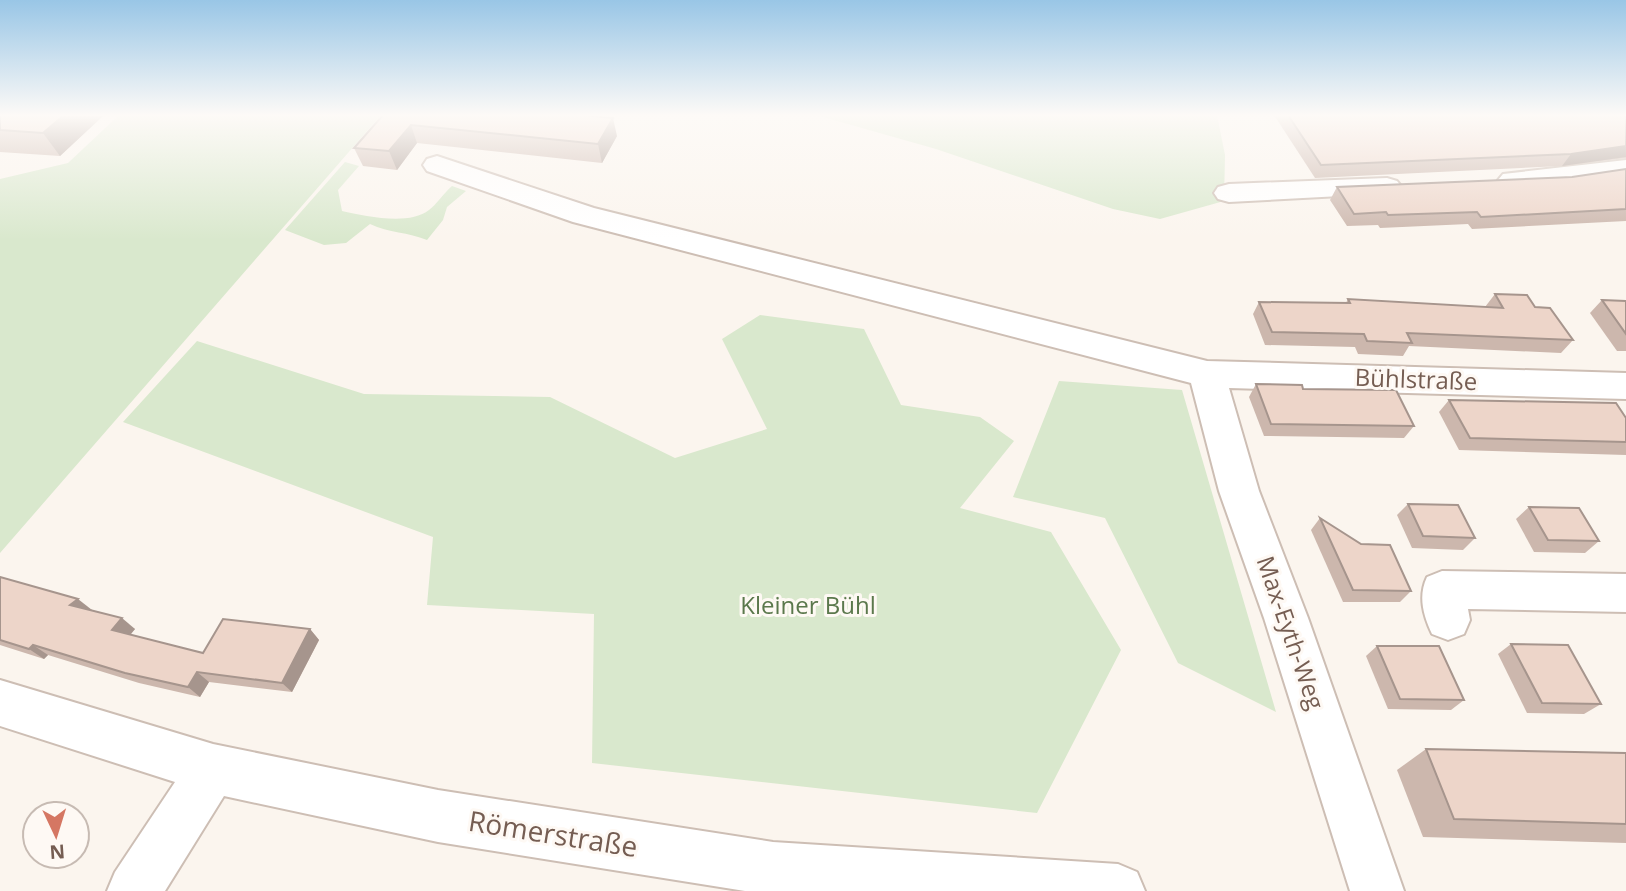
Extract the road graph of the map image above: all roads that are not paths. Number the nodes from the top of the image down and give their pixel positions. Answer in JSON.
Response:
{"nodes":[{"id":1,"x":438,"y":165,"type":"dead end"},
{"id":2,"x":1626,"y":169,"type":"edge"},
{"id":3,"x":1480,"y":182,"type":"edge"},
{"id":4,"x":1412,"y":186,"type":"edge"},
{"id":5,"x":1229,"y":193,"type":"dead end"},
{"id":6,"x":1207,"y":374,"type":"junction"},
{"id":7,"x":1626,"y":386,"type":"edge"},
{"id":8,"x":1626,"y":593,"type":"edge"},
{"id":9,"x":1448,"y":620,"type":"dead end"},
{"id":10,"x":0,"y":703,"type":"edge"},
{"id":11,"x":212,"y":769,"type":"junction"},
{"id":12,"x":134,"y":891,"type":"edge"},
{"id":13,"x":1118,"y":891,"type":"edge"},
{"id":14,"x":1377,"y":891,"type":"edge"}],
"edges":[{"from":1,"to":6,"type":"street"},
{"from":2,"to":3,"type":"street"},
{"from":4,"to":5,"type":"street"},
{"from":6,"to":7,"type":"street","name":"Bühlstraße"},
{"from":6,"to":14,"type":"street","name":"Max-Eyth-Weg"},
{"from":8,"to":9,"type":"street"},
{"from":10,"to":11,"type":"street","name":"Römerstraße"},
{"from":11,"to":12,"type":"street"},
{"from":11,"to":13,"type":"street","name":"Römerstraße"}]}
